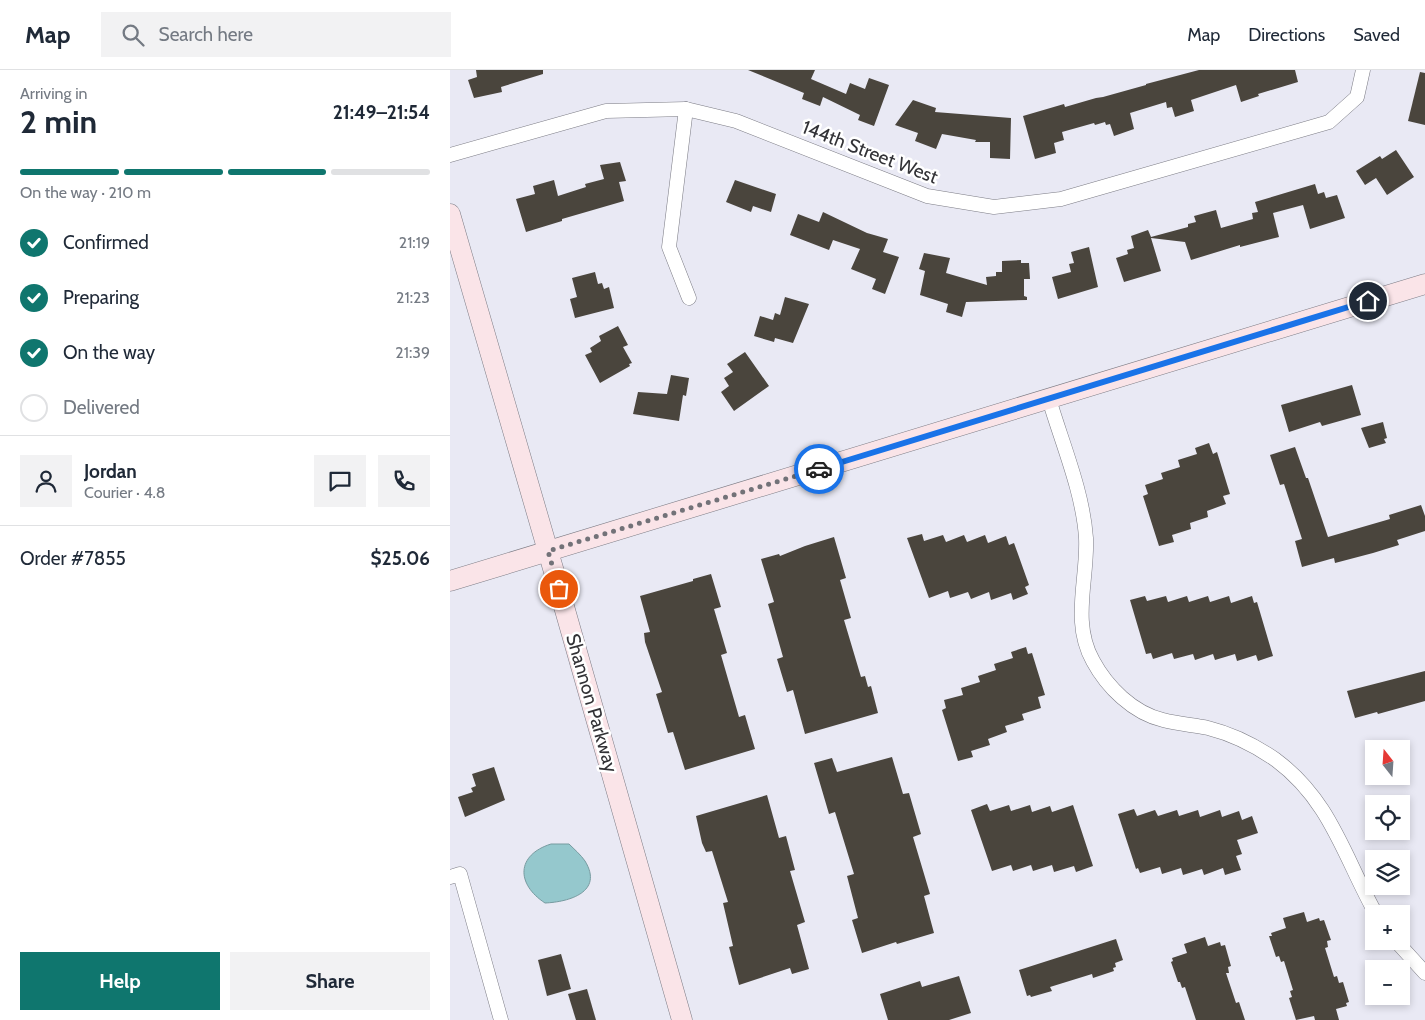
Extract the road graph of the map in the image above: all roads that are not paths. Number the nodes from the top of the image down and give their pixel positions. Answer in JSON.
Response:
{"nodes":[{"id":1,"x":1362,"y":70,"type":"edge"},
{"id":2,"x":686,"y":109,"type":"junction"},
{"id":3,"x":450,"y":155,"type":"edge"},
{"id":4,"x":450,"y":214,"type":"edge"},
{"id":5,"x":1425,"y":284,"type":"edge"},
{"id":6,"x":689,"y":298,"type":"dead end"},
{"id":7,"x":1049,"y":399,"type":"junction"},
{"id":8,"x":548,"y":551,"type":"junction"},
{"id":9,"x":450,"y":581,"type":"edge"},
{"id":10,"x":455,"y":876,"type":"edge"},
{"id":11,"x":1371,"y":905,"type":"edge"},
{"id":12,"x":1404,"y":950,"type":"edge"},
{"id":13,"x":1425,"y":973,"type":"edge"},
{"id":14,"x":501,"y":1020,"type":"edge"},
{"id":15,"x":682,"y":1020,"type":"edge"}],
"edges":[{"from":1,"to":2,"type":"street","name":"144th Street West"},
{"from":2,"to":3,"type":"street","name":"144th Street West"},
{"from":2,"to":6,"type":"street"},
{"from":4,"to":8,"type":"street","name":"Shannon Parkway"},
{"from":5,"to":7,"type":"street"},
{"from":7,"to":8,"type":"street"},
{"from":7,"to":11,"type":"street"},
{"from":8,"to":9,"type":"street"},
{"from":8,"to":15,"type":"street","name":"Shannon Parkway"},
{"from":10,"to":14,"type":"street"},
{"from":12,"to":13,"type":"street"}]}
